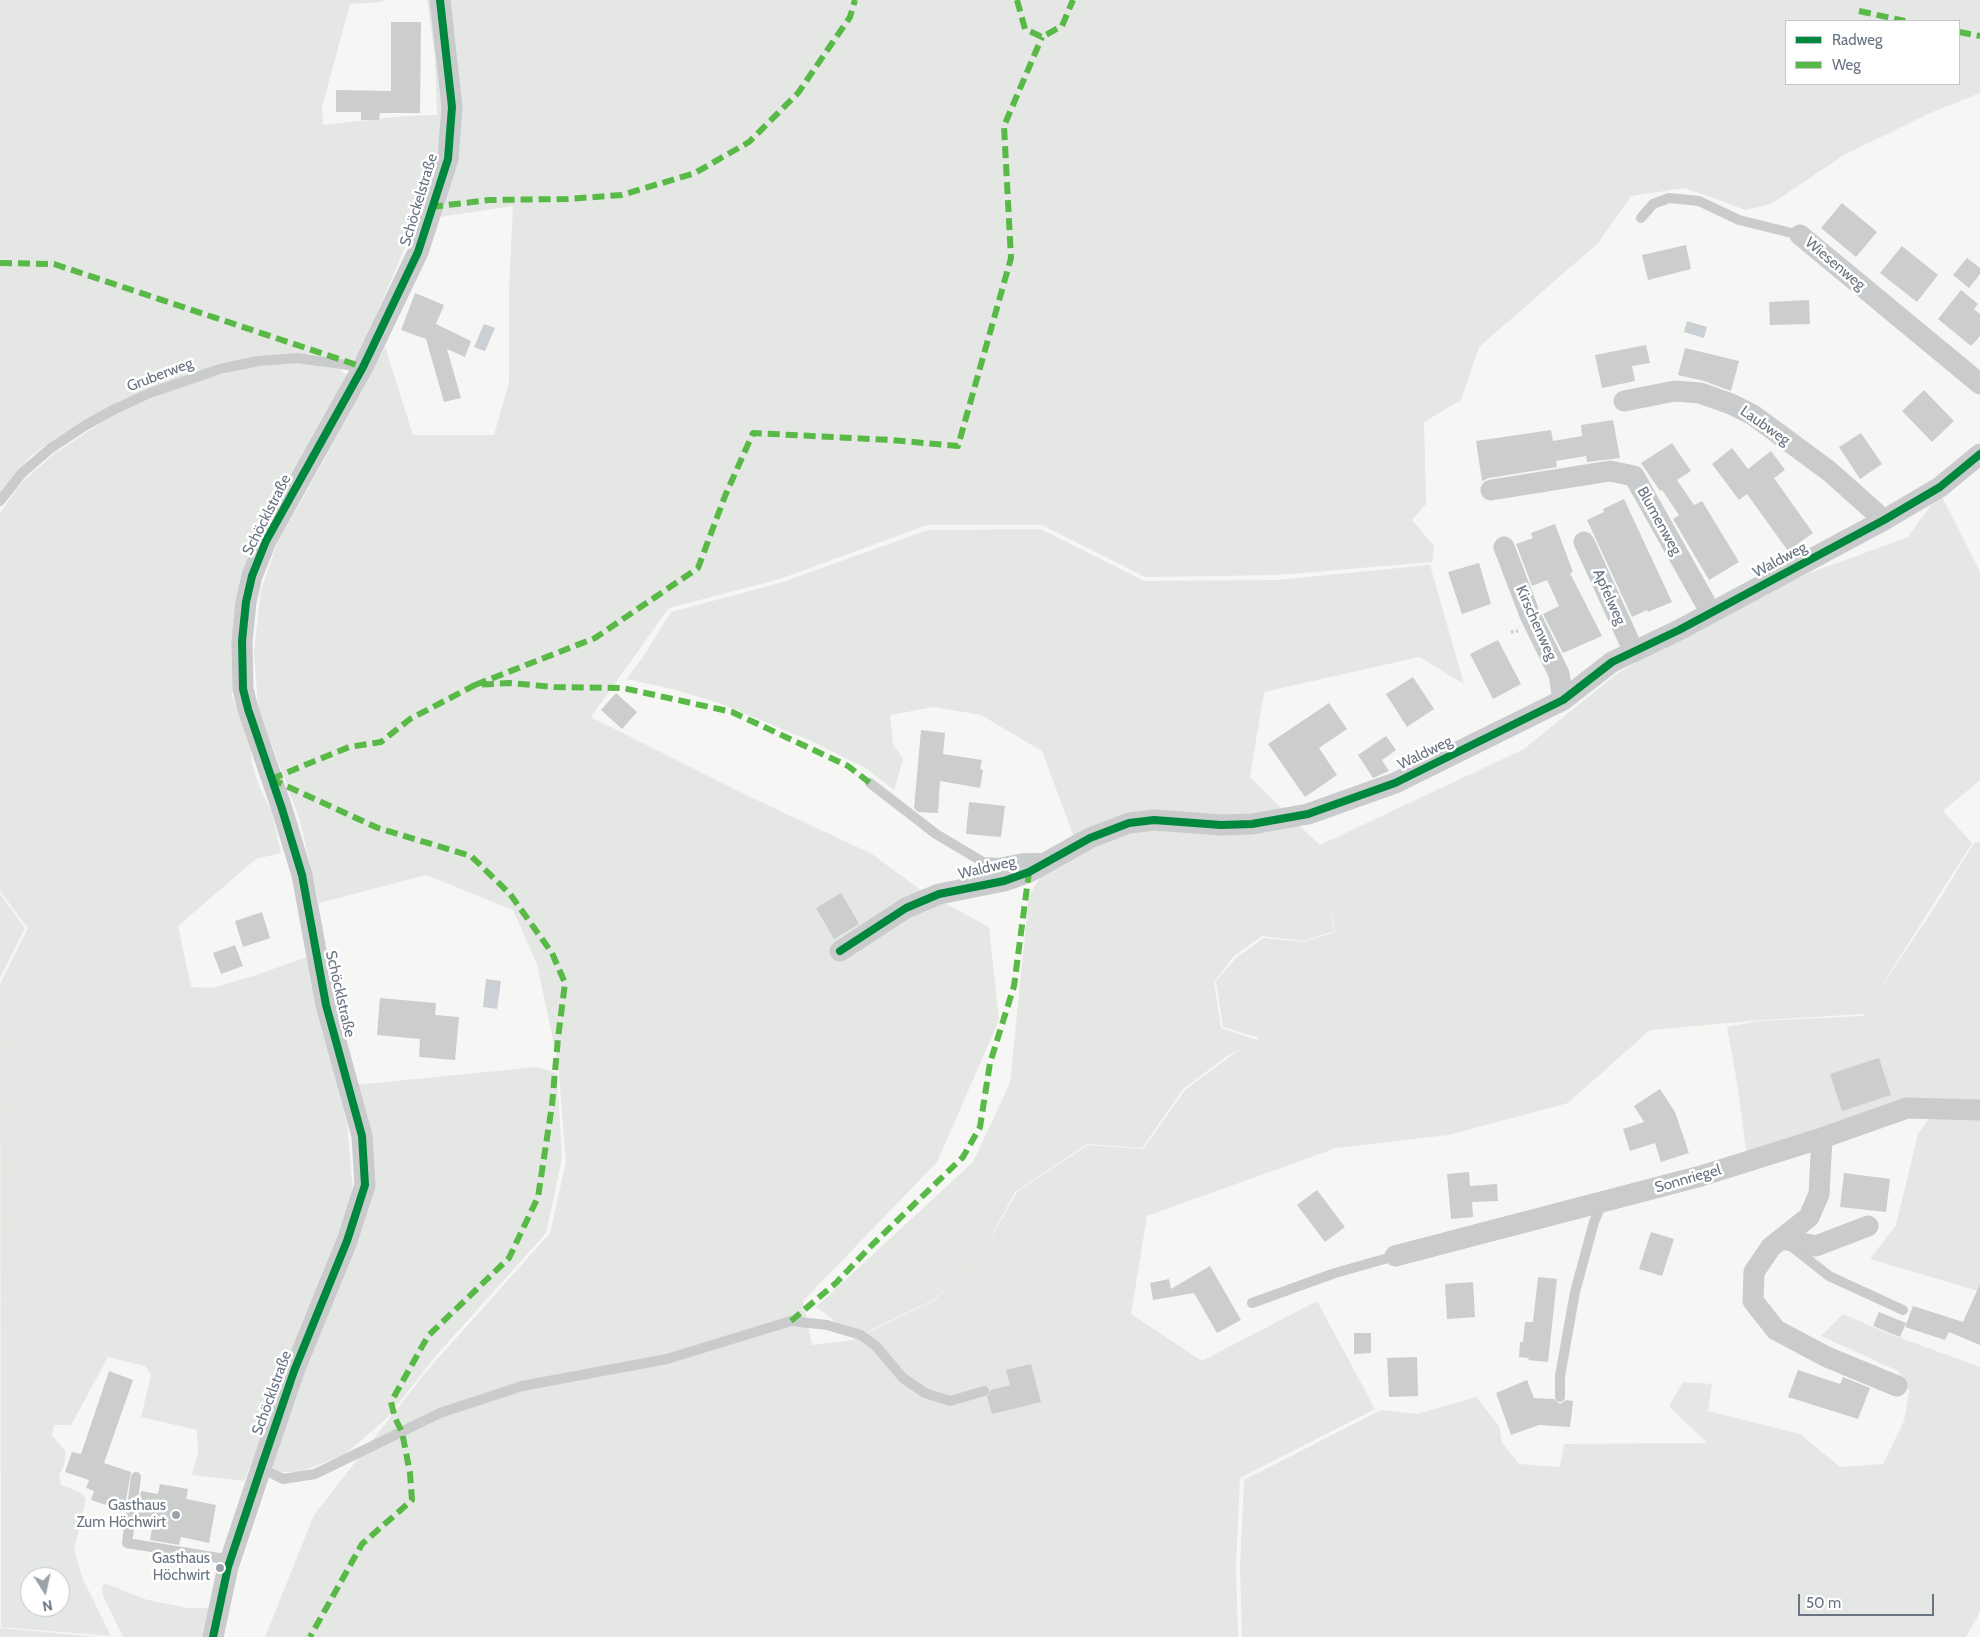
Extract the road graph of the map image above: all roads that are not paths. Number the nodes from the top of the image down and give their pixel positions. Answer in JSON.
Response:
{"nodes":[{"id":1,"x":440,"y":0,"type":"edge"},
{"id":2,"x":1641,"y":218,"type":"dead end"},
{"id":3,"x":1800,"y":234,"type":"joint"},
{"id":4,"x":363,"y":367,"type":"junction"},
{"id":5,"x":1980,"y":384,"type":"edge"},
{"id":6,"x":1624,"y":401,"type":"dead end"},
{"id":7,"x":1980,"y":454,"type":"edge"},
{"id":8,"x":1491,"y":490,"type":"dead end"},
{"id":9,"x":0,"y":501,"type":"edge"},
{"id":10,"x":1884,"y":520,"type":"junction"},
{"id":11,"x":1584,"y":542,"type":"dead end"},
{"id":12,"x":1504,"y":547,"type":"dead end"},
{"id":13,"x":1711,"y":613,"type":"junction"},
{"id":14,"x":1634,"y":652,"type":"junction"},
{"id":15,"x":1563,"y":700,"type":"junction"},
{"id":16,"x":870,"y":783,"type":"dead end"},
{"id":17,"x":1054,"y":858,"type":"junction"},
{"id":18,"x":840,"y":951,"type":"dead end"},
{"id":19,"x":1980,"y":1110,"type":"edge"},
{"id":20,"x":1822,"y":1138,"type":"junction"},
{"id":21,"x":1602,"y":1203,"type":"junction"},
{"id":22,"x":1868,"y":1226,"type":"dead end"},
{"id":23,"x":1782,"y":1239,"type":"junction"},
{"id":24,"x":1395,"y":1256,"type":"joint"},
{"id":25,"x":1252,"y":1303,"type":"dead end"},
{"id":26,"x":1903,"y":1310,"type":"dead end"},
{"id":27,"x":1897,"y":1386,"type":"dead end"},
{"id":28,"x":984,"y":1391,"type":"dead end"},
{"id":29,"x":1560,"y":1397,"type":"dead end"},
{"id":30,"x":261,"y":1468,"type":"junction"},
{"id":31,"x":136,"y":1477,"type":"dead end"},
{"id":32,"x":231,"y":1560,"type":"junction"},
{"id":33,"x":212,"y":1637,"type":"edge"}],
"edges":[{"from":1,"to":4,"type":"street","name":"Schöckelstraße"},
{"from":2,"to":3,"type":"lane","name":"Wiesenweg"},
{"from":3,"to":5,"type":"street","name":"Wiesenweg"},
{"from":4,"to":9,"type":"lane","name":"Gruberweg"},
{"from":4,"to":30,"type":"street","name":"Schöcklstraße"},
{"from":6,"to":10,"type":"street","name":"Laubweg"},
{"from":7,"to":10,"type":"street","name":"Waldweg"},
{"from":8,"to":13,"type":"street","name":"Blumenweg"},
{"from":10,"to":13,"type":"street","name":"Waldweg"},
{"from":11,"to":14,"type":"street","name":"Apfelweg"},
{"from":12,"to":15,"type":"street","name":"Kirschenweg"},
{"from":13,"to":14,"type":"street","name":"Waldweg"},
{"from":14,"to":15,"type":"street","name":"Waldweg"},
{"from":15,"to":17,"type":"street","name":"Waldweg"},
{"from":16,"to":17,"type":"lane"},
{"from":17,"to":18,"type":"street","name":"Waldweg"},
{"from":19,"to":20,"type":"street","name":"Sonnriegel"},
{"from":20,"to":21,"type":"street","name":"Sonnriegel"},
{"from":20,"to":23,"type":"street"},
{"from":21,"to":24,"type":"street","name":"Sonnriegel"},
{"from":21,"to":29,"type":"lane"},
{"from":22,"to":23,"type":"street"},
{"from":23,"to":26,"type":"lane"},
{"from":23,"to":27,"type":"street"},
{"from":24,"to":25,"type":"lane"},
{"from":28,"to":30,"type":"lane"},
{"from":30,"to":32,"type":"street","name":"Schöcklstraße"},
{"from":31,"to":32,"type":"lane"},
{"from":32,"to":33,"type":"street","name":"Schöcklstraße"}]}
